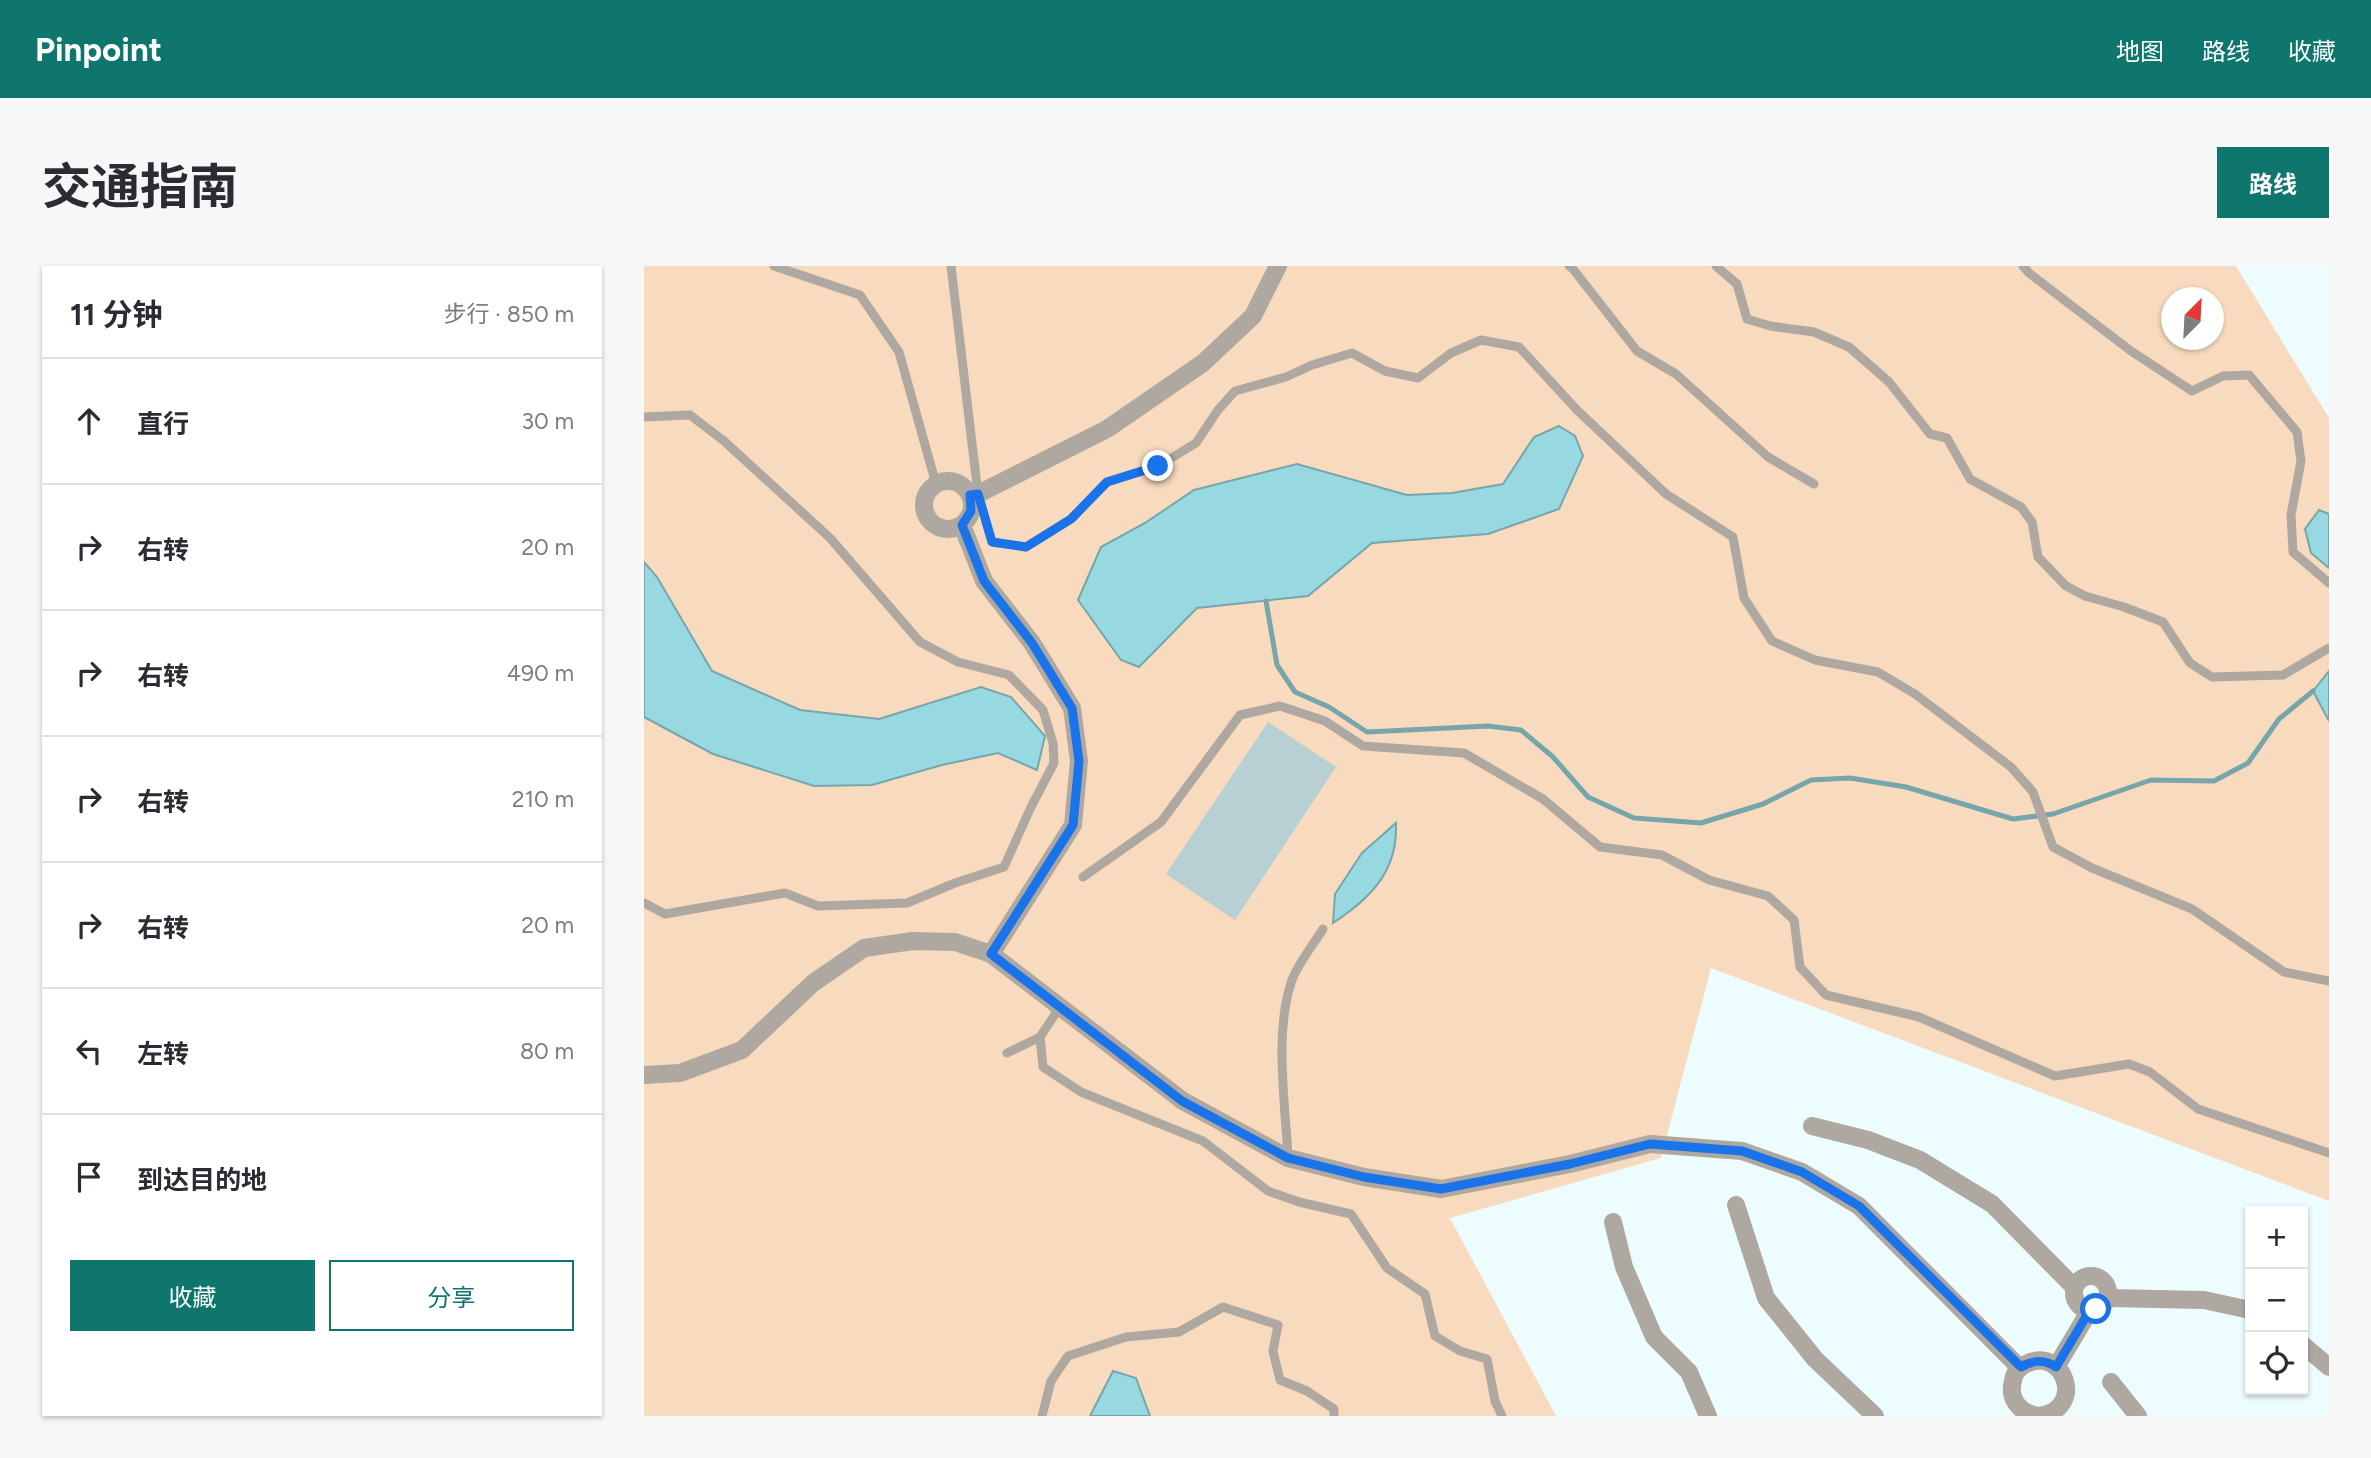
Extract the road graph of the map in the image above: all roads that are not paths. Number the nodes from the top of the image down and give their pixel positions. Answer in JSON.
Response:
{"nodes":[{"id":1,"x":774,"y":266,"type":"edge"},
{"id":2,"x":951,"y":266,"type":"edge"},
{"id":3,"x":1278,"y":266,"type":"edge"},
{"id":4,"x":1569,"y":266,"type":"edge"},
{"id":5,"x":1716,"y":266,"type":"edge"},
{"id":6,"x":2023,"y":266,"type":"edge"},
{"id":7,"x":644,"y":417,"type":"edge"},
{"id":8,"x":936,"y":484,"type":"junction"},
{"id":9,"x":1814,"y":484,"type":"dead end"},
{"id":10,"x":974,"y":494,"type":"junction"},
{"id":11,"x":962,"y":525,"type":"junction"},
{"id":12,"x":2329,"y":583,"type":"edge"},
{"id":13,"x":2329,"y":648,"type":"edge"},
{"id":14,"x":1083,"y":877,"type":"dead end"},
{"id":15,"x":644,"y":903,"type":"edge"},
{"id":16,"x":1323,"y":929,"type":"dead end"},
{"id":17,"x":991,"y":954,"type":"junction"},
{"id":18,"x":2329,"y":981,"type":"edge"},
{"id":19,"x":1060,"y":1007,"type":"junction"},
{"id":20,"x":1040,"y":1037,"type":"junction"},
{"id":21,"x":1007,"y":1053,"type":"dead end"},
{"id":22,"x":644,"y":1075,"type":"edge"},
{"id":23,"x":1812,"y":1126,"type":"dead end"},
{"id":24,"x":2329,"y":1153,"type":"edge"},
{"id":25,"x":1288,"y":1158,"type":"junction"},
{"id":26,"x":1736,"y":1205,"type":"dead end"},
{"id":27,"x":1613,"y":1223,"type":"dead end"},
{"id":28,"x":2074,"y":1287,"type":"junction"},
{"id":29,"x":2108,"y":1298,"type":"junction"},
{"id":30,"x":2245,"y":1309,"type":"edge"},
{"id":31,"x":2090,"y":1310,"type":"junction"},
{"id":32,"x":2308,"y":1349,"type":"edge"},
{"id":33,"x":2021,"y":1367,"type":"junction"},
{"id":34,"x":2056,"y":1367,"type":"junction"},
{"id":35,"x":2329,"y":1367,"type":"edge"},
{"id":36,"x":2111,"y":1381,"type":"dead end"},
{"id":37,"x":2039,"y":1414,"type":"edge"},
{"id":38,"x":1042,"y":1416,"type":"edge"},
{"id":39,"x":1334,"y":1416,"type":"edge"},
{"id":40,"x":1502,"y":1416,"type":"edge"},
{"id":41,"x":1708,"y":1416,"type":"edge"},
{"id":42,"x":1875,"y":1416,"type":"edge"},
{"id":43,"x":2138,"y":1416,"type":"edge"}],
"edges":[{"from":1,"to":8,"type":"lane"},
{"from":2,"to":10,"type":"lane"},
{"from":3,"to":10,"type":"street"},
{"from":4,"to":9,"type":"lane"},
{"from":5,"to":13,"type":"lane"},
{"from":6,"to":12,"type":"lane"},
{"from":7,"to":15,"type":"lane"},
{"from":8,"to":10,"type":"street"},
{"from":8,"to":11,"type":"street"},
{"from":10,"to":11,"type":"street"},
{"from":10,"to":18,"type":"lane"},
{"from":11,"to":17,"type":"street"},
{"from":14,"to":24,"type":"lane"},
{"from":16,"to":25,"type":"lane"},
{"from":17,"to":19,"type":"street"},
{"from":17,"to":22,"type":"street"},
{"from":19,"to":20,"type":"lane"},
{"from":19,"to":25,"type":"street"},
{"from":20,"to":21,"type":"lane"},
{"from":20,"to":40,"type":"lane"},
{"from":23,"to":28,"type":"street"},
{"from":25,"to":33,"type":"street"},
{"from":26,"to":42,"type":"street"},
{"from":27,"to":41,"type":"street"},
{"from":28,"to":29,"type":"street"},
{"from":28,"to":31,"type":"street"},
{"from":29,"to":30,"type":"street"},
{"from":29,"to":31,"type":"street"},
{"from":31,"to":34,"type":"street"},
{"from":32,"to":35,"type":"street"},
{"from":33,"to":34,"type":"street"},
{"from":33,"to":37,"type":"street"},
{"from":34,"to":37,"type":"street"},
{"from":36,"to":43,"type":"street"},
{"from":38,"to":39,"type":"lane"}]}
